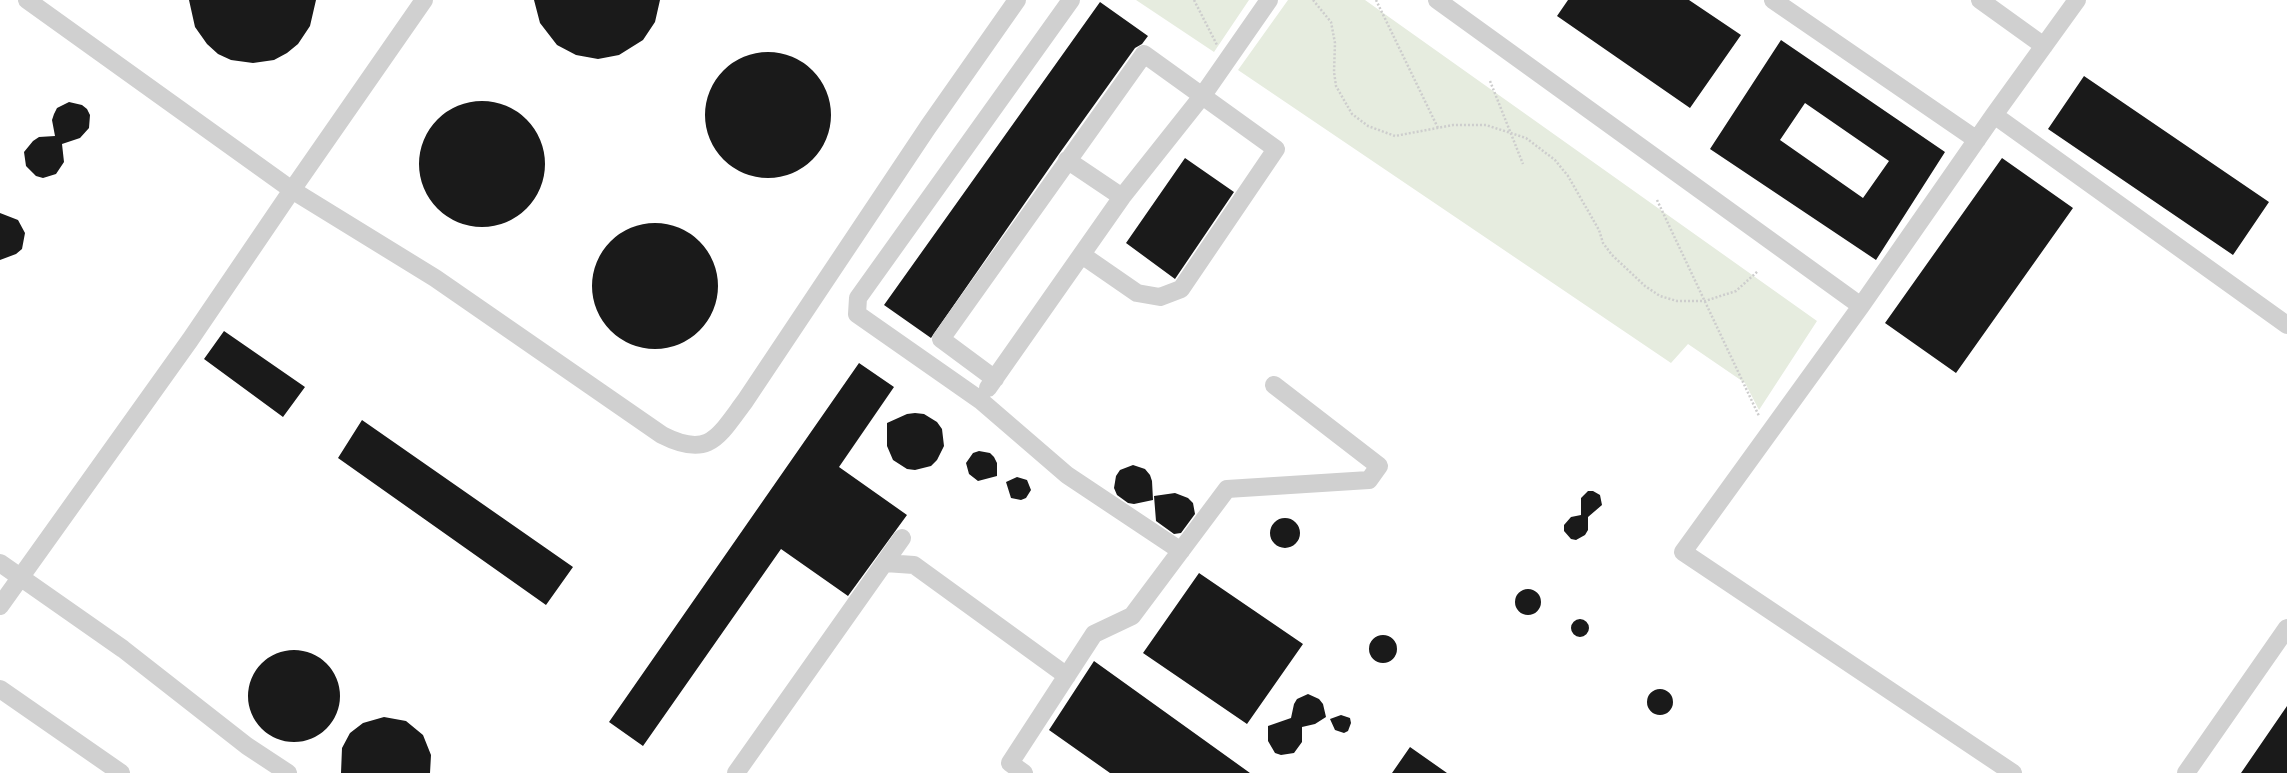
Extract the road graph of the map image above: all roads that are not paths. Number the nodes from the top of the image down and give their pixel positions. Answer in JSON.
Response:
{"nodes":[{"id":1,"x":27,"y":0,"type":"edge"},
{"id":2,"x":424,"y":0,"type":"edge"},
{"id":3,"x":1017,"y":0,"type":"edge"},
{"id":4,"x":1071,"y":0,"type":"edge"},
{"id":5,"x":1269,"y":0,"type":"edge"},
{"id":6,"x":1437,"y":0,"type":"edge"},
{"id":7,"x":1773,"y":0,"type":"edge"},
{"id":8,"x":1980,"y":0,"type":"edge"},
{"id":9,"x":2077,"y":0,"type":"edge"},
{"id":10,"x":2044,"y":46,"type":"junction"},
{"id":11,"x":1203,"y":95,"type":"junction"},
{"id":12,"x":1994,"y":115,"type":"junction"},
{"id":13,"x":1977,"y":140,"type":"junction"},
{"id":14,"x":1067,"y":160,"type":"junction"},
{"id":15,"x":292,"y":190,"type":"junction"},
{"id":16,"x":1122,"y":197,"type":"junction"},
{"id":17,"x":1082,"y":255,"type":"junction"},
{"id":18,"x":1861,"y":306,"type":"junction"},
{"id":19,"x":2287,"y":325,"type":"edge"},
{"id":20,"x":995,"y":379,"type":"junction"},
{"id":21,"x":1274,"y":385,"type":"dead end"},
{"id":22,"x":980,"y":400,"type":"junction"},
{"id":23,"x":902,"y":538,"type":"dead end"},
{"id":24,"x":1181,"y":551,"type":"junction"},
{"id":25,"x":0,"y":563,"type":"edge"},
{"id":26,"x":885,"y":563,"type":"junction"},
{"id":27,"x":19,"y":577,"type":"junction"},
{"id":28,"x":0,"y":606,"type":"edge"},
{"id":29,"x":2287,"y":628,"type":"edge"},
{"id":30,"x":1067,"y":676,"type":"junction"},
{"id":31,"x":0,"y":689,"type":"edge"},
{"id":32,"x":121,"y":773,"type":"edge"},
{"id":33,"x":288,"y":773,"type":"edge"},
{"id":34,"x":736,"y":773,"type":"edge"},
{"id":35,"x":1024,"y":773,"type":"edge"},
{"id":36,"x":2013,"y":773,"type":"edge"},
{"id":37,"x":2186,"y":773,"type":"edge"}],
"edges":[{"from":1,"to":15,"type":"street"},
{"from":2,"to":15,"type":"street"},
{"from":3,"to":15,"type":"street"},
{"from":4,"to":22,"type":"street"},
{"from":5,"to":11,"type":"street"},
{"from":6,"to":18,"type":"street"},
{"from":7,"to":13,"type":"street"},
{"from":8,"to":10,"type":"street"},
{"from":9,"to":10,"type":"street"},
{"from":10,"to":12,"type":"street"},
{"from":11,"to":14,"type":"street"},
{"from":11,"to":16,"type":"street"},
{"from":11,"to":17,"type":"street"},
{"from":12,"to":13,"type":"street"},
{"from":12,"to":19,"type":"street"},
{"from":13,"to":18,"type":"street"},
{"from":14,"to":16,"type":"street"},
{"from":14,"to":20,"type":"street"},
{"from":15,"to":27,"type":"street"},
{"from":16,"to":17,"type":"street"},
{"from":17,"to":20,"type":"street"},
{"from":18,"to":36,"type":"street"},
{"from":20,"to":22,"type":"street"},
{"from":21,"to":24,"type":"street"},
{"from":22,"to":24,"type":"street"},
{"from":23,"to":26,"type":"street"},
{"from":24,"to":30,"type":"street"},
{"from":25,"to":27,"type":"street"},
{"from":26,"to":30,"type":"street"},
{"from":26,"to":34,"type":"street"},
{"from":27,"to":28,"type":"street"},
{"from":27,"to":33,"type":"street"},
{"from":29,"to":37,"type":"street"},
{"from":30,"to":35,"type":"street"},
{"from":31,"to":32,"type":"street"}]}
